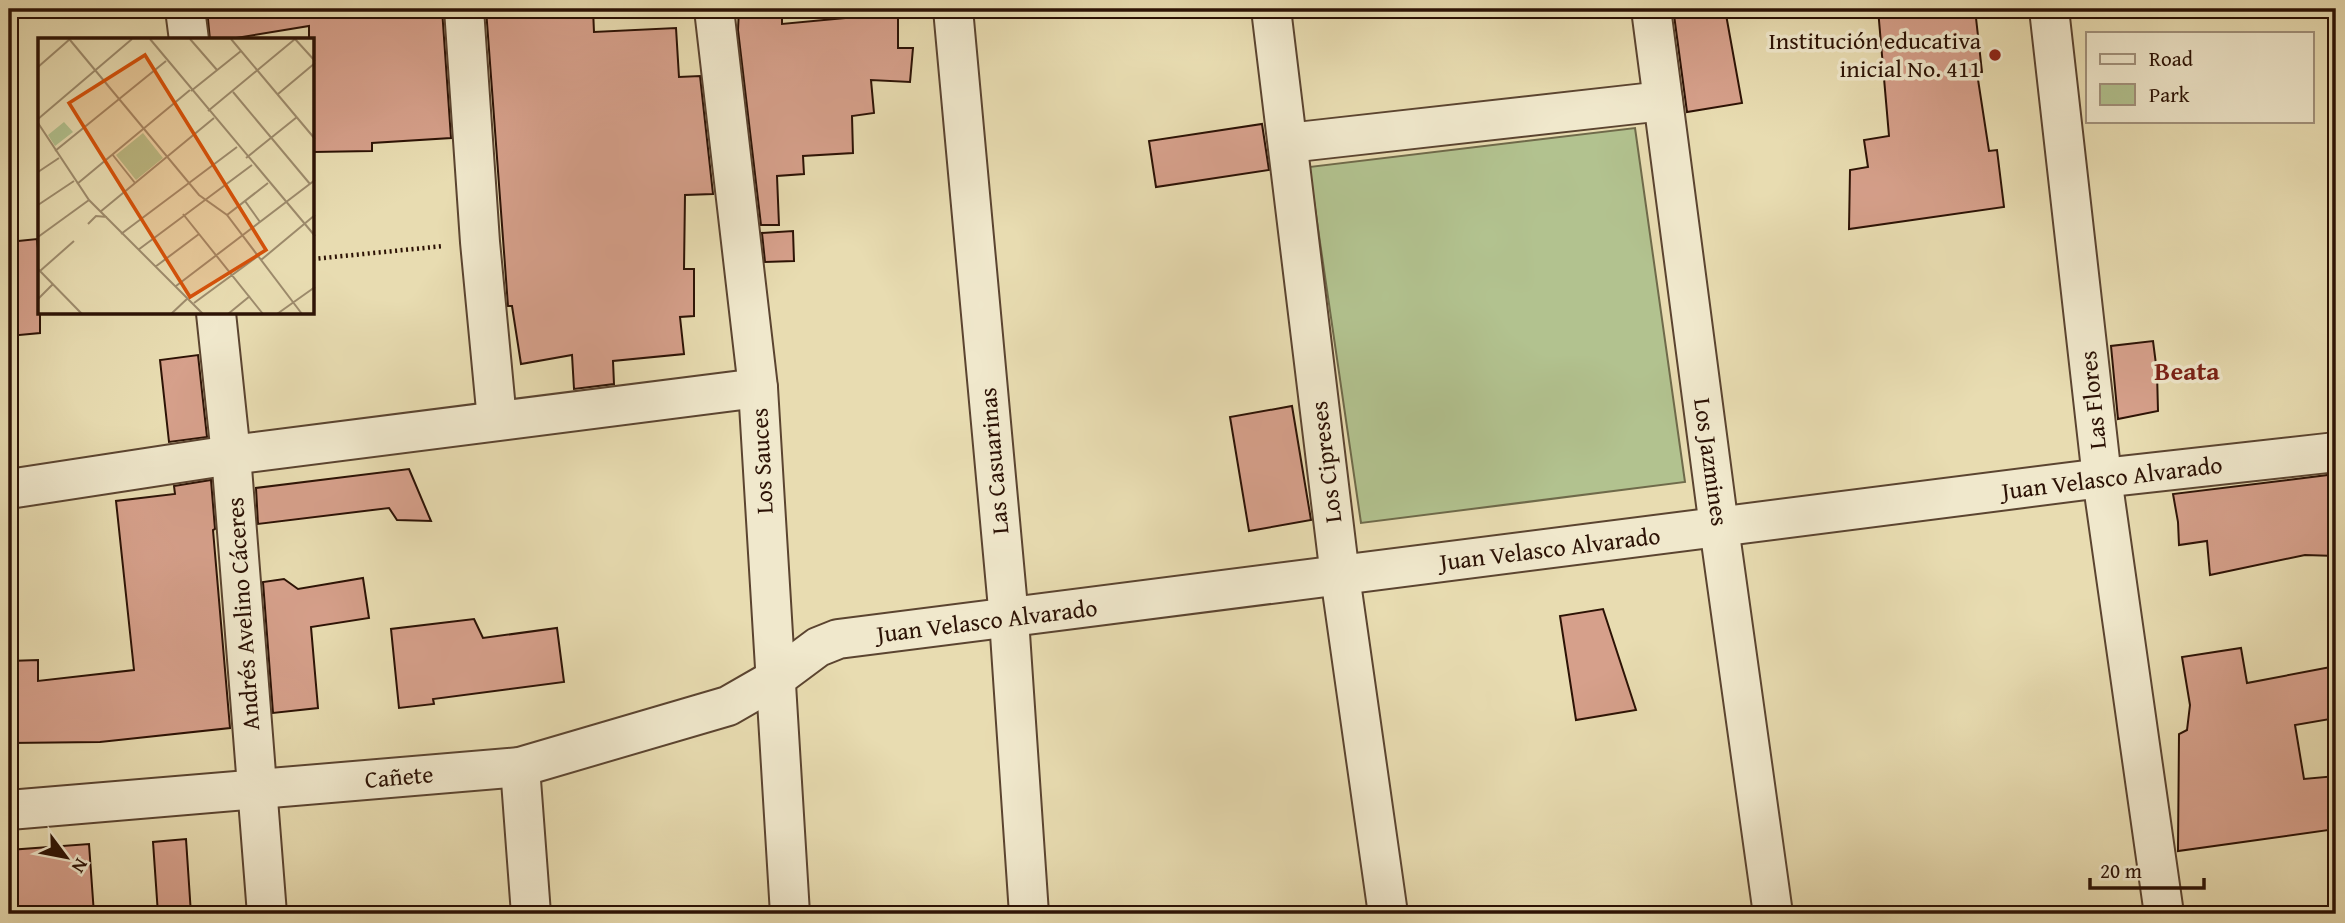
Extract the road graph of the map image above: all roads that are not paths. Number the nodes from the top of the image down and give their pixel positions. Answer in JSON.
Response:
{"nodes":[{"id":1,"x":185,"y":9,"type":"edge"},
{"id":2,"x":464,"y":9,"type":"edge"},
{"id":3,"x":714,"y":9,"type":"edge"},
{"id":4,"x":953,"y":9,"type":"edge"},
{"id":5,"x":1271,"y":9,"type":"edge"},
{"id":6,"x":1651,"y":9,"type":"edge"},
{"id":7,"x":2049,"y":9,"type":"edge"},
{"id":8,"x":188,"y":38,"type":"edge"},
{"id":9,"x":1663,"y":101,"type":"junction"},
{"id":10,"x":1288,"y":143,"type":"junction"},
{"id":11,"x":216,"y":315,"type":"edge"},
{"id":12,"x":758,"y":388,"type":"junction"},
{"id":13,"x":497,"y":420,"type":"junction"},
{"id":14,"x":2336,"y":452,"type":"edge"},
{"id":15,"x":231,"y":455,"type":"junction"},
{"id":16,"x":2102,"y":478,"type":"junction"},
{"id":17,"x":9,"y":489,"type":"edge"},
{"id":18,"x":1719,"y":527,"type":"junction"},
{"id":19,"x":1340,"y":576,"type":"junction"},
{"id":20,"x":1009,"y":619,"type":"junction"},
{"id":21,"x":775,"y":678,"type":"junction"},
{"id":22,"x":520,"y":767,"type":"junction"},
{"id":23,"x":257,"y":789,"type":"junction"},
{"id":24,"x":9,"y":810,"type":"edge"},
{"id":25,"x":267,"y":914,"type":"edge"},
{"id":26,"x":531,"y":914,"type":"edge"},
{"id":27,"x":790,"y":914,"type":"edge"},
{"id":28,"x":1029,"y":914,"type":"edge"},
{"id":29,"x":1388,"y":914,"type":"edge"},
{"id":30,"x":1773,"y":914,"type":"edge"},
{"id":31,"x":2164,"y":914,"type":"edge"}],
"edges":[{"from":1,"to":8,"type":"street"},
{"from":2,"to":13,"type":"street"},
{"from":3,"to":12,"type":"street","name":"Los Sauces"},
{"from":4,"to":20,"type":"street","name":"Las Casuarinas"},
{"from":5,"to":10,"type":"street","name":"Los Cipreses"},
{"from":6,"to":9,"type":"street","name":"Los Jazmines"},
{"from":7,"to":16,"type":"street","name":"Las Flores"},
{"from":9,"to":10,"type":"street"},
{"from":9,"to":18,"type":"street","name":"Los Jazmines"},
{"from":10,"to":19,"type":"street","name":"Los Cipreses"},
{"from":11,"to":15,"type":"street","name":"Andrés Avelino Cáceres"},
{"from":12,"to":13,"type":"street"},
{"from":12,"to":21,"type":"street","name":"Los Sauces"},
{"from":13,"to":15,"type":"street"},
{"from":14,"to":16,"type":"street","name":"Juan Velasco Alvarado"},
{"from":15,"to":17,"type":"street"},
{"from":15,"to":23,"type":"street","name":"Andrés Avelino Cáceres"},
{"from":16,"to":18,"type":"street","name":"Juan Velasco Alvarado"},
{"from":16,"to":31,"type":"street","name":"Las Flores"},
{"from":18,"to":19,"type":"street","name":"Juan Velasco Alvarado"},
{"from":18,"to":30,"type":"street","name":"Los Jazmines"},
{"from":19,"to":20,"type":"street","name":"Juan Velasco Alvarado"},
{"from":19,"to":29,"type":"street","name":"Los Cipreses"},
{"from":20,"to":21,"type":"street","name":"Juan Velasco Alvarado"},
{"from":20,"to":28,"type":"street","name":"Las Casuarinas"},
{"from":21,"to":22,"type":"street","name":"Cañete"},
{"from":21,"to":27,"type":"street","name":"Los Sauces"},
{"from":22,"to":23,"type":"street","name":"Cañete"},
{"from":22,"to":26,"type":"street"},
{"from":23,"to":24,"type":"street","name":"Cañete"},
{"from":23,"to":25,"type":"street","name":"Andrés Avelino Cáceres"}]}
